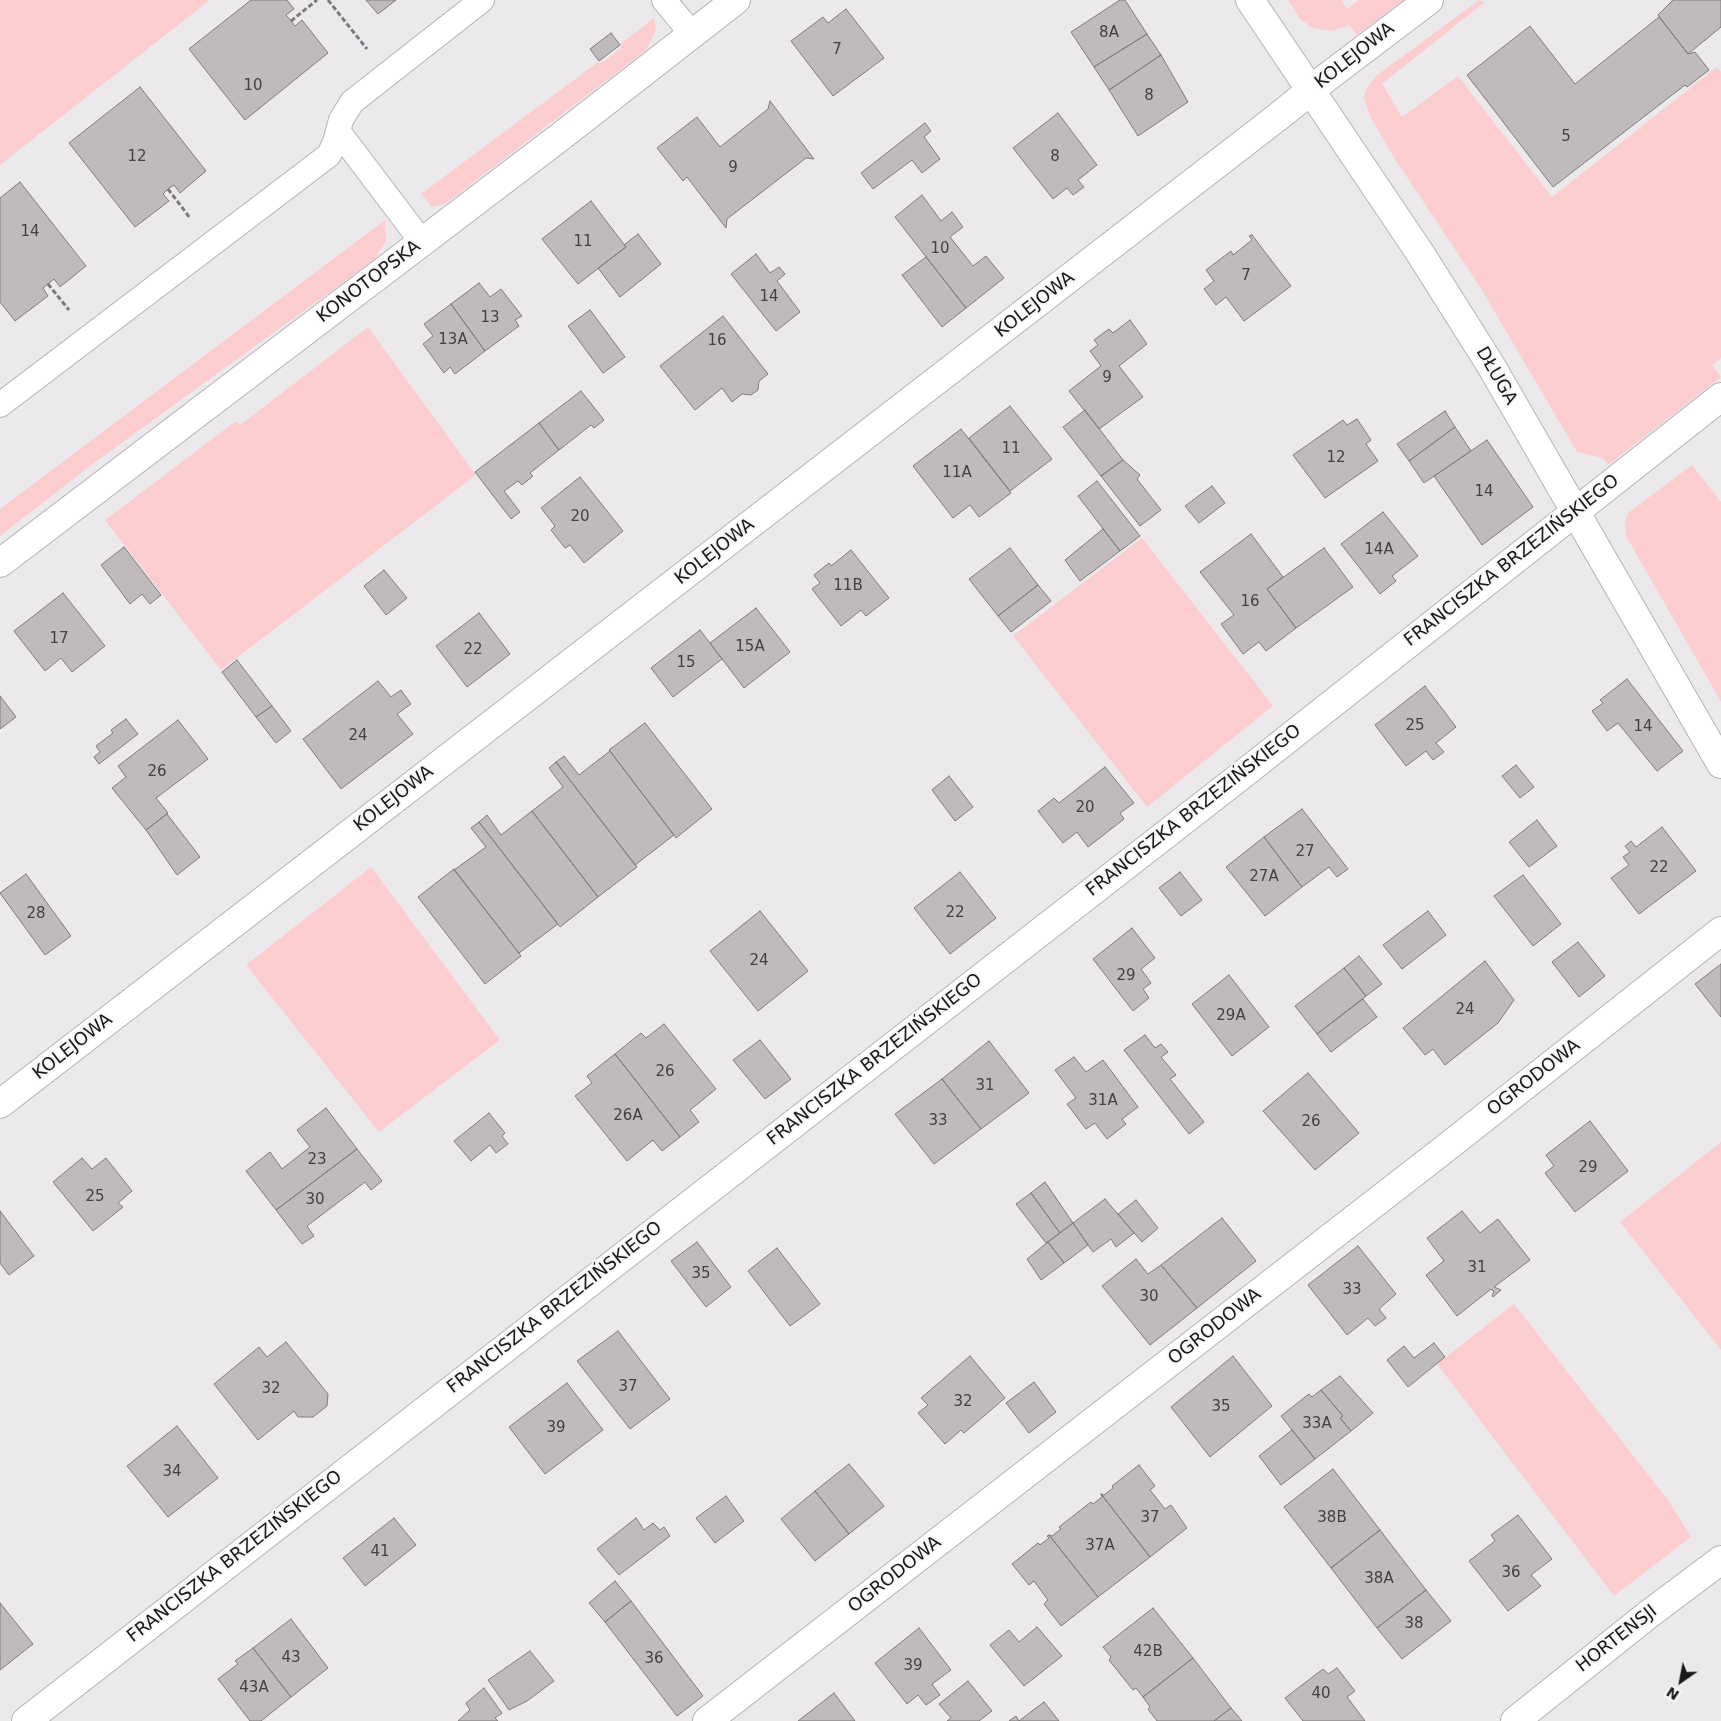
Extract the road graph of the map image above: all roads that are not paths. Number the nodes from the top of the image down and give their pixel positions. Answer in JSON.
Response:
{"nodes":[{"id":1,"x":482,"y":0,"type":"edge"},
{"id":2,"x":664,"y":0,"type":"edge"},
{"id":3,"x":736,"y":0,"type":"edge"},
{"id":4,"x":1250,"y":0,"type":"edge"},
{"id":5,"x":1429,"y":0,"type":"edge"},
{"id":6,"x":692,"y":34,"type":"junction"},
{"id":7,"x":1311,"y":90,"type":"junction"},
{"id":8,"x":338,"y":131,"type":"junction"},
{"id":9,"x":422,"y":242,"type":"junction"},
{"id":10,"x":1721,"y":397,"type":"edge"},
{"id":11,"x":0,"y":405,"type":"edge"},
{"id":12,"x":1575,"y":512,"type":"junction"},
{"id":13,"x":0,"y":562,"type":"edge"},
{"id":14,"x":1721,"y":764,"type":"edge"},
{"id":15,"x":1721,"y":931,"type":"edge"},
{"id":16,"x":0,"y":1104,"type":"edge"},
{"id":17,"x":1721,"y":1560,"type":"edge"},
{"id":18,"x":26,"y":1721,"type":"edge"},
{"id":19,"x":708,"y":1721,"type":"edge"},
{"id":20,"x":1515,"y":1721,"type":"edge"}],
"edges":[{"from":1,"to":8,"type":"lane"},
{"from":2,"to":6,"type":"lane"},
{"from":3,"to":6,"type":"street","name":"KONOTOPSKA"},
{"from":4,"to":7,"type":"street","name":"DŁUGA"},
{"from":5,"to":7,"type":"street","name":"KOLEJOWA"},
{"from":6,"to":9,"type":"street","name":"KONOTOPSKA"},
{"from":7,"to":12,"type":"street","name":"DŁUGA"},
{"from":7,"to":16,"type":"street","name":"KOLEJOWA"},
{"from":8,"to":9,"type":"lane"},
{"from":8,"to":11,"type":"lane"},
{"from":9,"to":13,"type":"street","name":"KONOTOPSKA"},
{"from":10,"to":12,"type":"street","name":"FRANCISZKA BRZEZIŃSKIEGO"},
{"from":12,"to":14,"type":"street","name":"DŁUGA"},
{"from":12,"to":18,"type":"street","name":"FRANCISZKA BRZEZIŃSKIEGO"},
{"from":15,"to":19,"type":"street","name":"OGRODOWA"},
{"from":17,"to":20,"type":"street","name":"HORTENSJI"}]}
